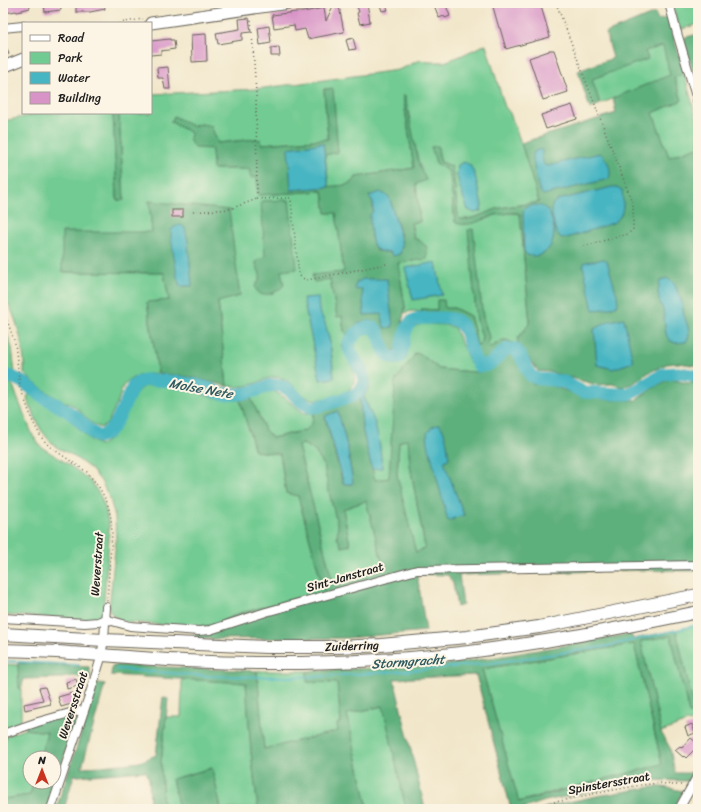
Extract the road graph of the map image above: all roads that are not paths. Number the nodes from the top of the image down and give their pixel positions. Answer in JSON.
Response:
{"nodes":[{"id":1,"x":289,"y":3,"type":"edge"},
{"id":2,"x":669,"y":3,"type":"edge"},
{"id":3,"x":152,"y":23,"type":"edge"},
{"id":4,"x":22,"y":26,"type":"edge"},
{"id":5,"x":3,"y":28,"type":"edge"},
{"id":6,"x":22,"y":59,"type":"edge"},
{"id":7,"x":3,"y":67,"type":"edge"},
{"id":8,"x":698,"y":103,"type":"edge"},
{"id":9,"x":698,"y":565,"type":"edge"},
{"id":10,"x":698,"y":596,"type":"edge"},
{"id":11,"x":106,"y":607,"type":"road end"},
{"id":12,"x":698,"y":612,"type":"edge"},
{"id":13,"x":3,"y":618,"type":"edge"},
{"id":14,"x":105,"y":619,"type":"junction"},
{"id":15,"x":3,"y":634,"type":"edge"},
{"id":16,"x":104,"y":640,"type":"junction"},
{"id":17,"x":3,"y":650,"type":"edge"},
{"id":18,"x":101,"y":655,"type":"junction"},
{"id":19,"x":84,"y":710,"type":"junction"},
{"id":20,"x":3,"y":734,"type":"edge"},
{"id":21,"x":698,"y":775,"type":"edge"},
{"id":22,"x":51,"y":809,"type":"edge"},
{"id":23,"x":679,"y":809,"type":"edge"}],
"edges":[{"from":1,"to":3,"type":"main road"},
{"from":2,"to":8,"type":"street"},
{"from":4,"to":5,"type":"street"},
{"from":6,"to":7,"type":"main road"},
{"from":9,"to":14,"type":"street","name":"Sint-Janstraat"},
{"from":10,"to":16,"type":"highway","name":"Zuiderring"},
{"from":11,"to":14,"type":"street","name":"Weverstraat"},
{"from":12,"to":18,"type":"highway","name":"Zuiderring"},
{"from":13,"to":14,"type":"street","name":"Sint-Janstraat"},
{"from":14,"to":16,"type":"street","name":"Weverstraat"},
{"from":15,"to":16,"type":"highway","name":"Zuiderring"},
{"from":16,"to":18,"type":"street","name":"Weversstraat"},
{"from":17,"to":18,"type":"highway","name":"Zuiderring"},
{"from":18,"to":19,"type":"street","name":"Weversstraat"},
{"from":19,"to":20,"type":"street"},
{"from":19,"to":22,"type":"street","name":"Weversstraat"},
{"from":21,"to":23,"type":"street"}]}
